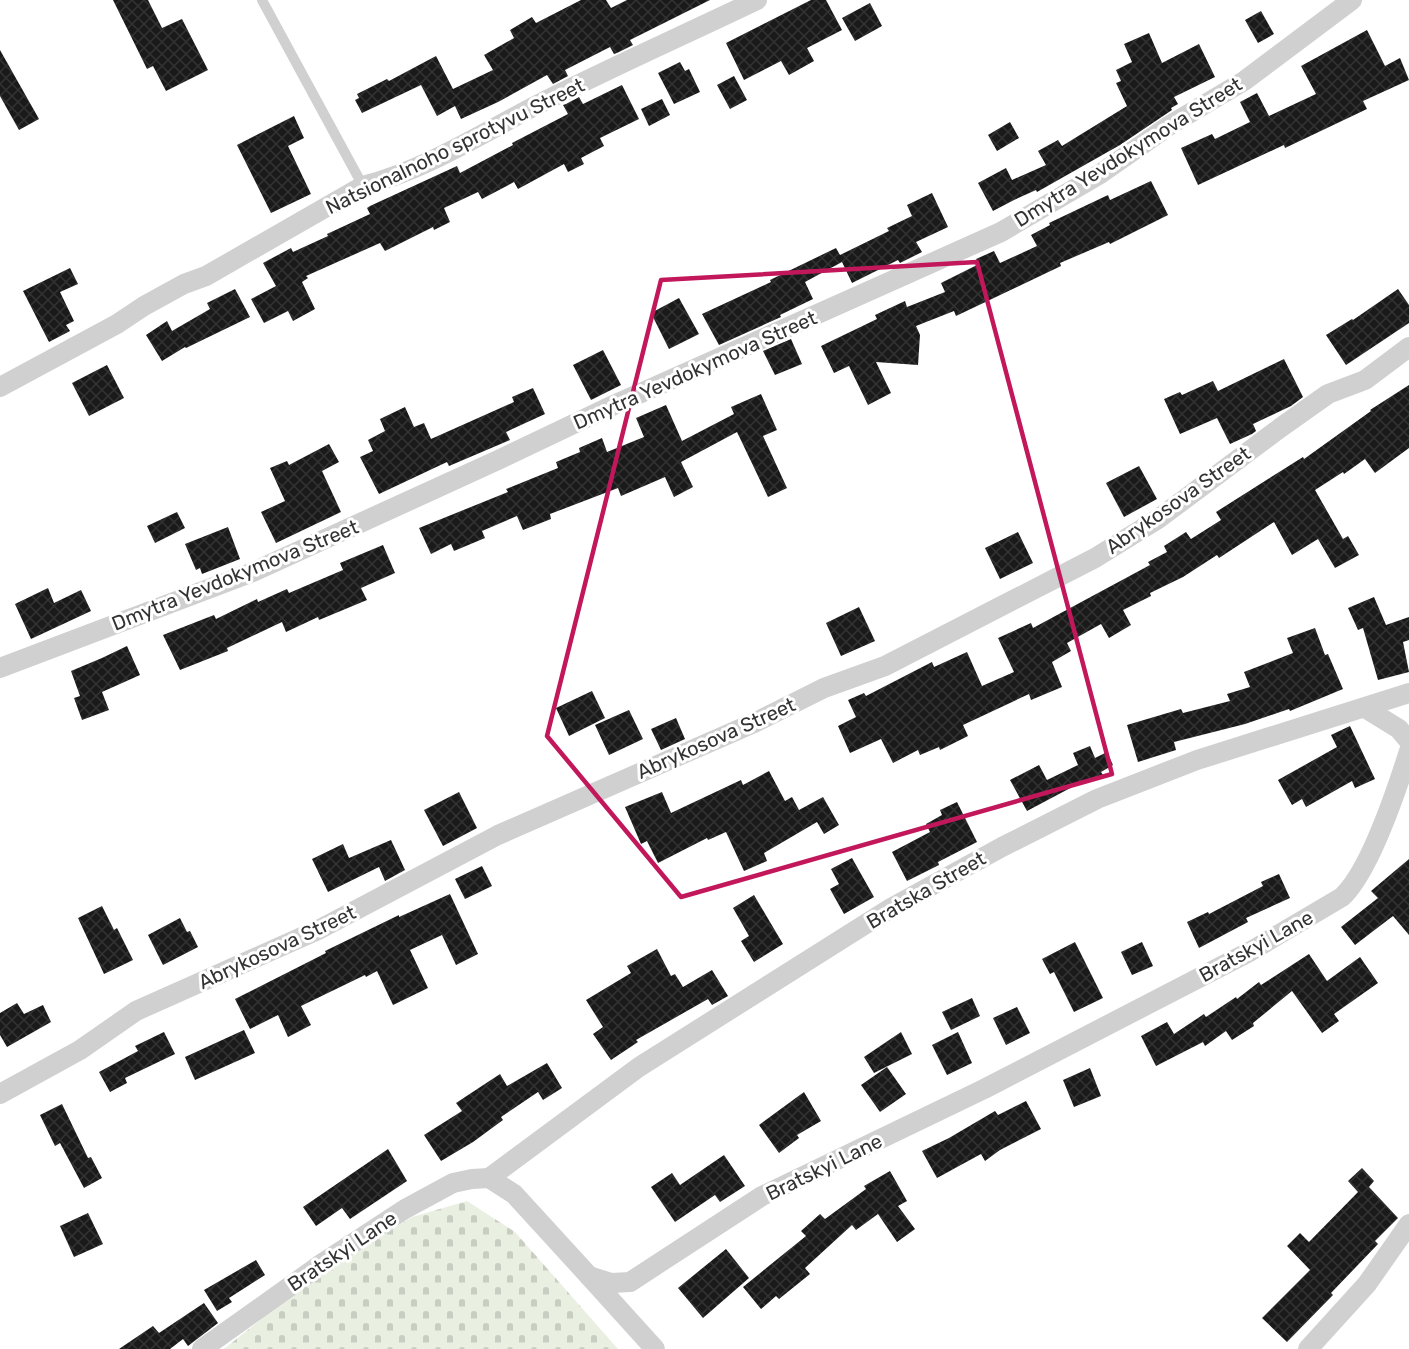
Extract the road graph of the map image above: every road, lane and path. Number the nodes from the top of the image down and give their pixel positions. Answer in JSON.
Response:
{"nodes":[{"id":1,"x":262,"y":0,"type":"edge"},
{"id":2,"x":757,"y":0,"type":"edge"},
{"id":3,"x":1352,"y":0,"type":"edge"},
{"id":4,"x":363,"y":186,"type":"junction"},
{"id":5,"x":1409,"y":347,"type":"edge"},
{"id":6,"x":0,"y":387,"type":"edge"},
{"id":7,"x":0,"y":668,"type":"edge"},
{"id":8,"x":1409,"y":693,"type":"edge"},
{"id":9,"x":1365,"y":708,"type":"junction"},
{"id":10,"x":1409,"y":741,"type":"edge"},
{"id":11,"x":1409,"y":751,"type":"edge"},
{"id":12,"x":0,"y":1094,"type":"edge"},
{"id":13,"x":489,"y":1178,"type":"junction"},
{"id":14,"x":1409,"y":1224,"type":"edge"},
{"id":15,"x":589,"y":1276,"type":"junction"},
{"id":16,"x":202,"y":1349,"type":"edge"},
{"id":17,"x":655,"y":1349,"type":"edge"},
{"id":18,"x":1308,"y":1349,"type":"edge"}],
"edges":[{"from":1,"to":4,"type":"lane"},
{"from":2,"to":4,"type":"street","name":"Natsionalnoho sprotyvu Street"},
{"from":3,"to":7,"type":"street","name":"Dmytra Yevdokymova Street"},
{"from":4,"to":6,"type":"street","name":"Natsionalnoho sprotyvu Street"},
{"from":5,"to":12,"type":"street","name":"Abrykosova Street"},
{"from":8,"to":9,"type":"street","name":"Bratska Street"},
{"from":9,"to":10,"type":"street"},
{"from":9,"to":13,"type":"street","name":"Bratska Street"},
{"from":11,"to":15,"type":"street","name":"Bratskyi Lane"},
{"from":13,"to":15,"type":"street"},
{"from":13,"to":16,"type":"street","name":"Bratskyi Lane"},
{"from":14,"to":18,"type":"street"},
{"from":15,"to":17,"type":"street"}]}
